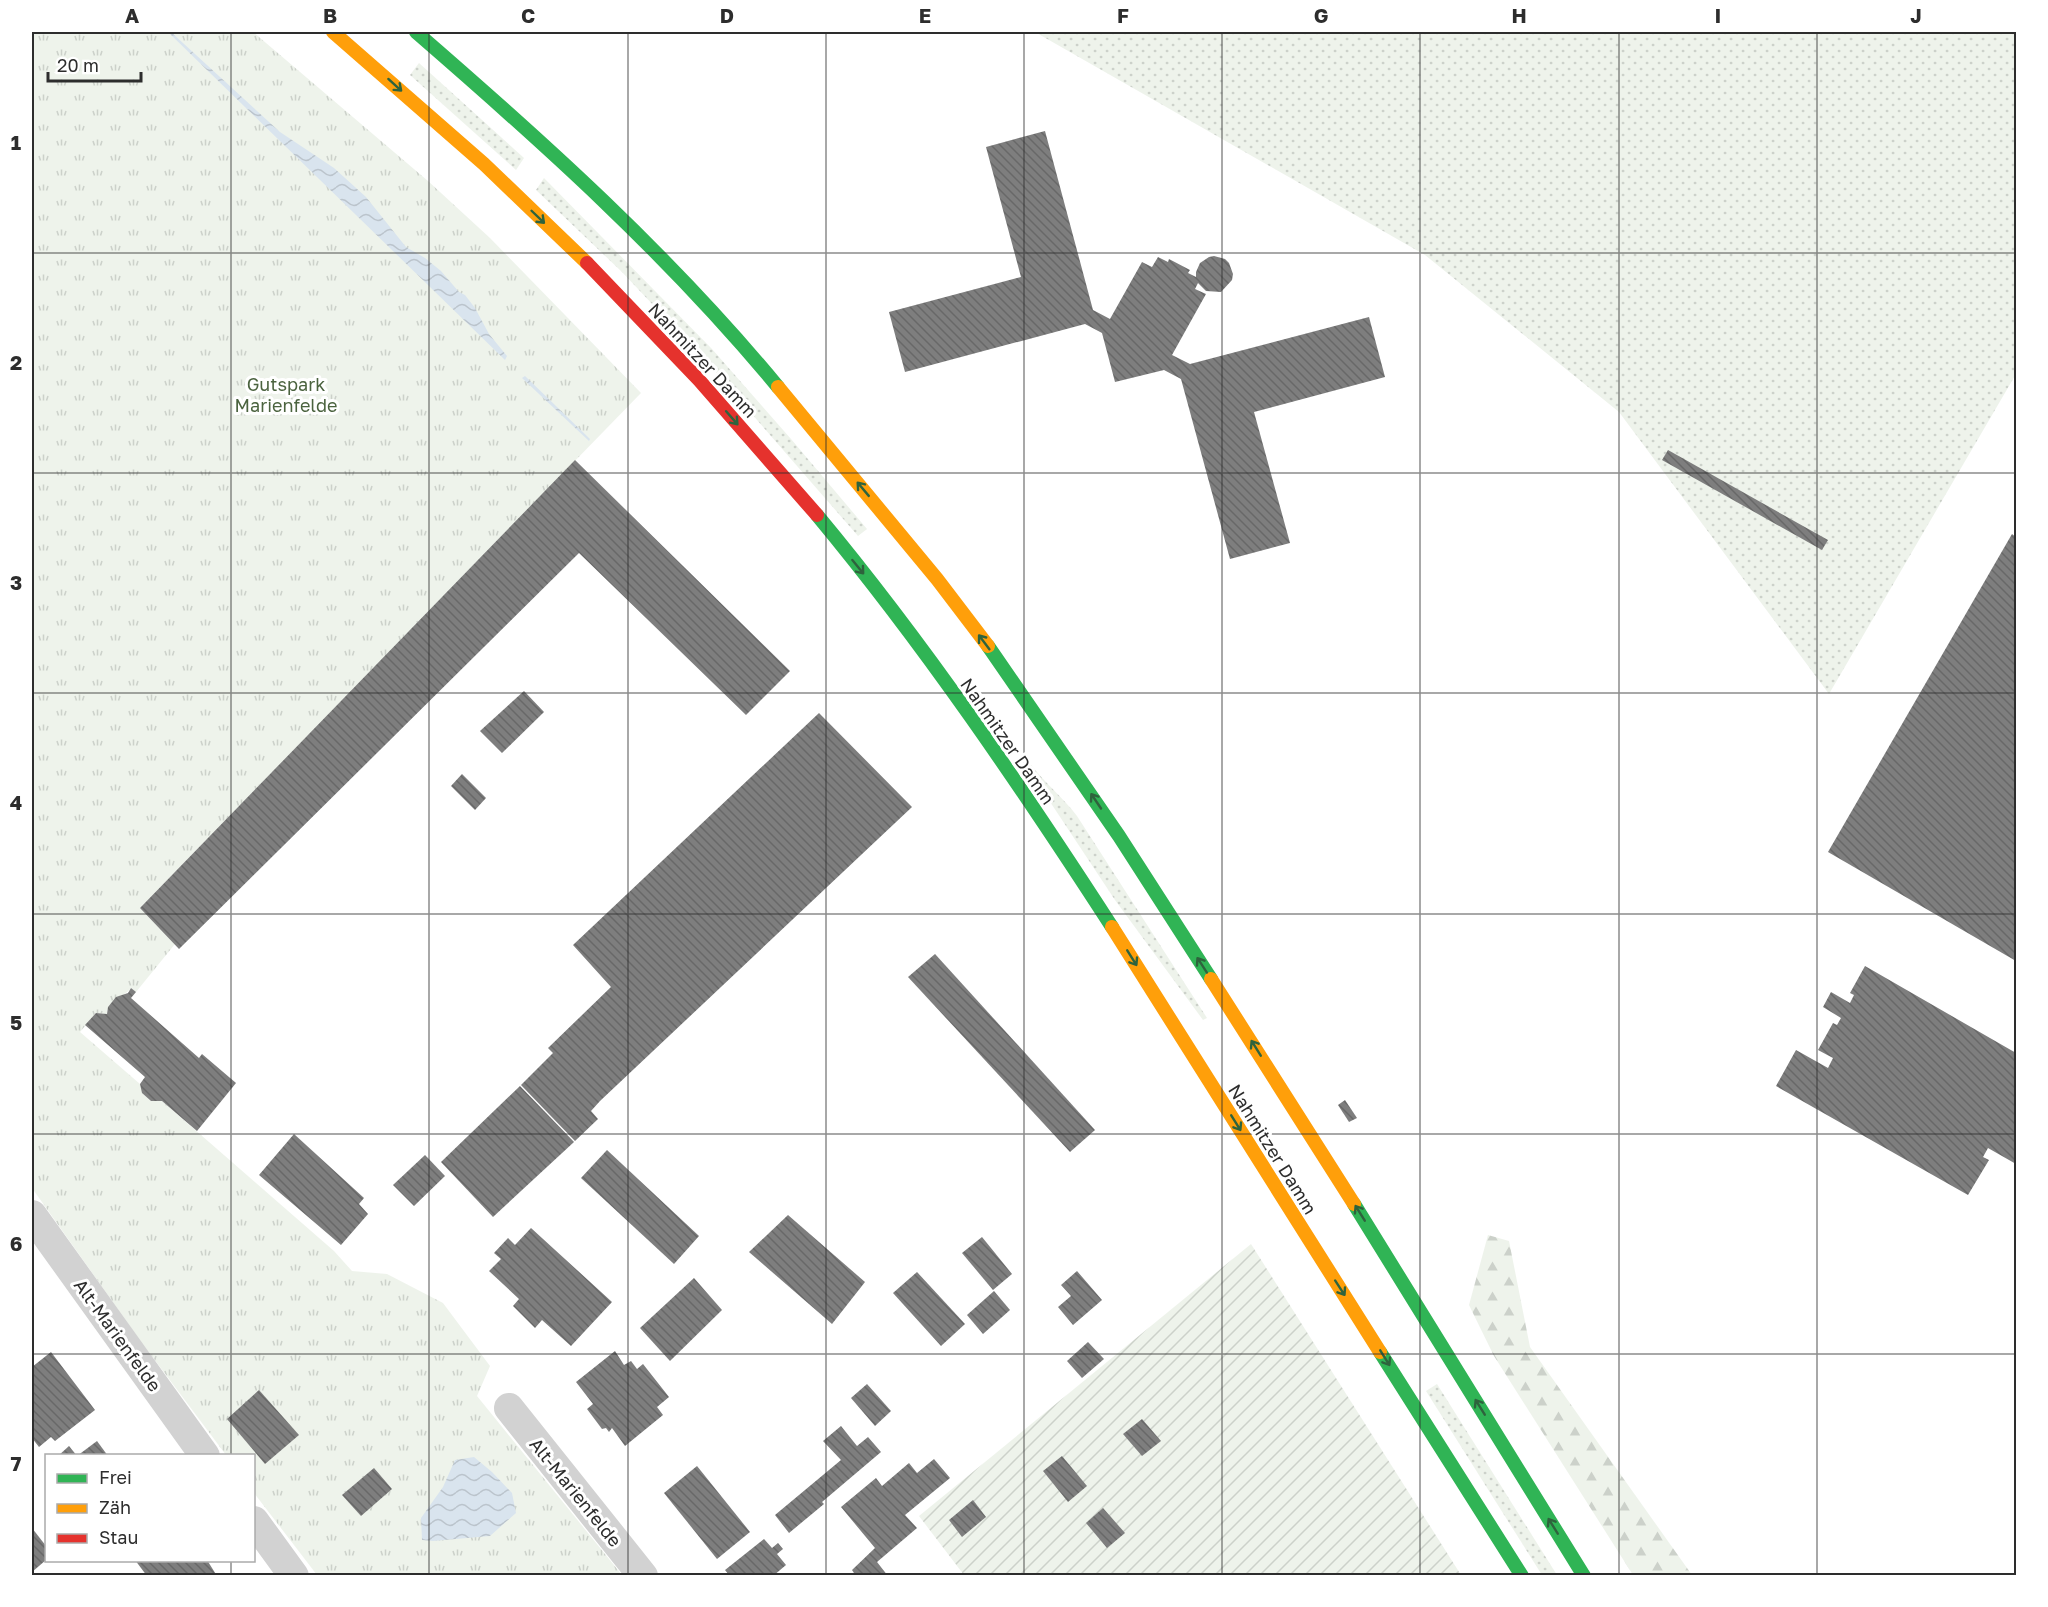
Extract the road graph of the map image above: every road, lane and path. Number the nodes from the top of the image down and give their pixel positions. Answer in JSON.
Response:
{"nodes":[{"id":1,"x":333,"y":32,"type":"edge"},
{"id":2,"x":416,"y":32,"type":"edge"},
{"id":3,"x":32,"y":1215,"type":"edge"},
{"id":4,"x":509,"y":1408,"type":"dead end"},
{"id":5,"x":205,"y":1454,"type":"edge"},
{"id":6,"x":255,"y":1522,"type":"edge"},
{"id":7,"x":294,"y":1575,"type":"edge"},
{"id":8,"x":643,"y":1575,"type":"edge"},
{"id":9,"x":1522,"y":1575,"type":"edge"},
{"id":10,"x":1584,"y":1575,"type":"edge"}],
"edges":[{"from":1,"to":9,"type":"main road","name":"Nahmitzer Damm","one_way":true},
{"from":10,"to":2,"type":"main road","name":"Nahmitzer Damm","one_way":true},
{"from":3,"to":5,"type":"street","name":"Alt-Marienfelde"},
{"from":4,"to":8,"type":"street","name":"Alt-Marienfelde"},
{"from":6,"to":7,"type":"street"}]}
